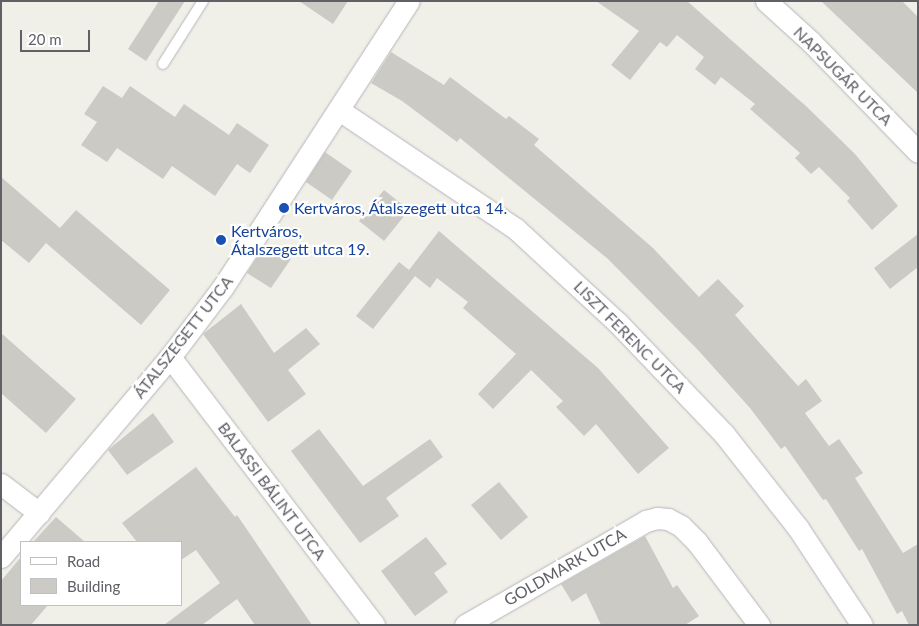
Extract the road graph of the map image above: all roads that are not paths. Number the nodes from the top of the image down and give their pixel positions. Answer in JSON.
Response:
{"nodes":[{"id":1,"x":202,"y":1,"type":"edge"},
{"id":2,"x":409,"y":1,"type":"edge"},
{"id":3,"x":766,"y":1,"type":"edge"},
{"id":4,"x":163,"y":64,"type":"dead end"},
{"id":5,"x":339,"y":110,"type":"junction"},
{"id":6,"x":918,"y":152,"type":"edge"},
{"id":7,"x":170,"y":358,"type":"junction"},
{"id":8,"x":1,"y":484,"type":"edge"},
{"id":9,"x":39,"y":513,"type":"junction"},
{"id":10,"x":1,"y":558,"type":"edge"},
{"id":11,"x":374,"y":625,"type":"edge"},
{"id":12,"x":465,"y":625,"type":"edge"},
{"id":13,"x":759,"y":625,"type":"edge"},
{"id":14,"x":862,"y":625,"type":"edge"}],
"edges":[{"from":1,"to":4,"type":"lane"},
{"from":2,"to":5,"type":"street","name":"ÁTALSZEGETT UTCA"},
{"from":3,"to":6,"type":"street","name":"NAPSUGÁR UTCA"},
{"from":5,"to":7,"type":"street","name":"ÁTALSZEGETT UTCA"},
{"from":5,"to":14,"type":"street","name":"LISZT FERENC UTCA"},
{"from":7,"to":9,"type":"street","name":"ÁTALSZEGETT UTCA"},
{"from":7,"to":11,"type":"street","name":"BALASSI BÁLINT UTCA"},
{"from":8,"to":9,"type":"street"},
{"from":9,"to":10,"type":"street","name":"ÁTALSZEGETT UTCA"},
{"from":12,"to":13,"type":"street","name":"GOLDMARK UTCA"}]}
